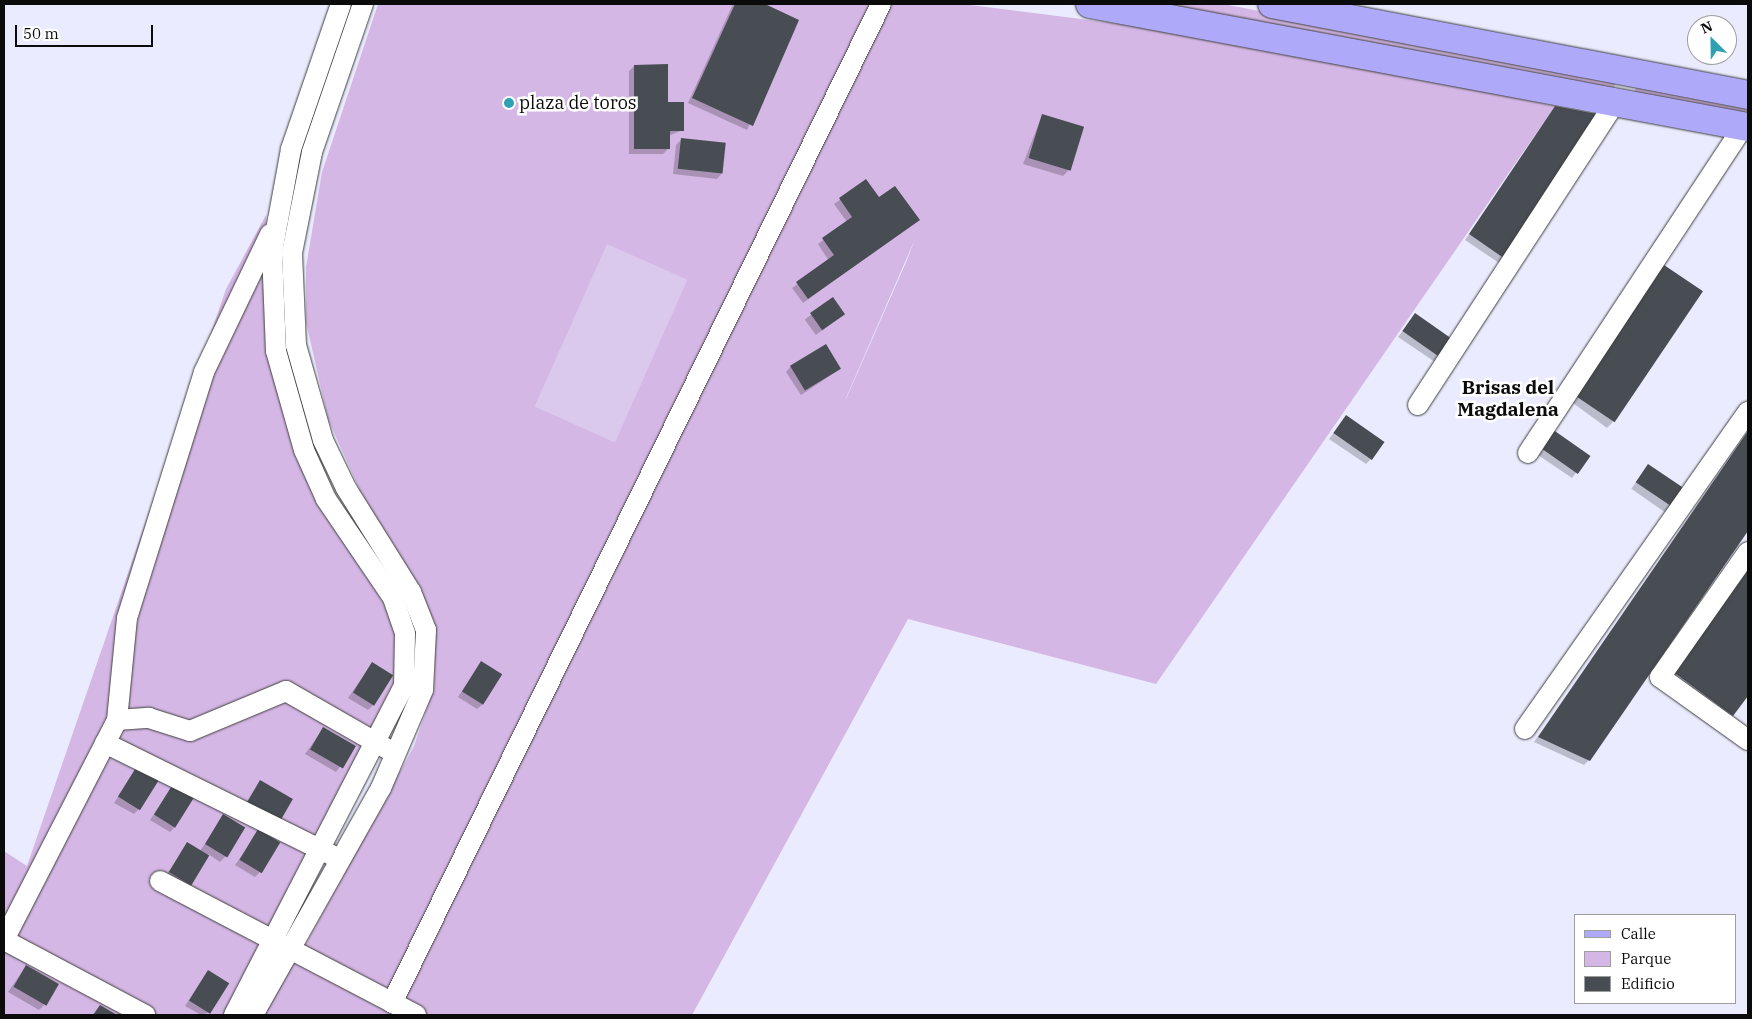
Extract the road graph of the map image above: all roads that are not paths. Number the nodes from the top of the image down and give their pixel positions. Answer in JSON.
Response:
{"nodes":[{"id":1,"x":341,"y":4,"type":"edge"},
{"id":2,"x":364,"y":4,"type":"edge"},
{"id":3,"x":881,"y":4,"type":"edge"},
{"id":4,"x":1090,"y":4,"type":"edge"},
{"id":5,"x":1272,"y":4,"type":"edge"},
{"id":6,"x":1748,"y":95,"type":"edge"},
{"id":7,"x":1615,"y":103,"type":"junction"},
{"id":8,"x":1746,"y":126,"type":"edge"},
{"id":9,"x":278,"y":220,"type":"junction"},
{"id":10,"x":1418,"y":405,"type":"dead end"},
{"id":11,"x":1748,"y":412,"type":"edge"},
{"id":12,"x":1528,"y":453,"type":"dead end"},
{"id":13,"x":1748,"y":552,"type":"edge"},
{"id":14,"x":116,"y":720,"type":"junction"},
{"id":15,"x":1525,"y":730,"type":"dead end"},
{"id":16,"x":1746,"y":732,"type":"edge"},
{"id":17,"x":105,"y":743,"type":"junction"},
{"id":18,"x":377,"y":744,"type":"junction"},
{"id":19,"x":396,"y":753,"type":"junction"},
{"id":20,"x":322,"y":850,"type":"junction"},
{"id":21,"x":341,"y":859,"type":"junction"},
{"id":22,"x":160,"y":881,"type":"dead end"},
{"id":23,"x":4,"y":940,"type":"edge"},
{"id":24,"x":282,"y":945,"type":"junction"},
{"id":25,"x":392,"y":1003,"type":"junction"},
{"id":26,"x":145,"y":1015,"type":"edge"},
{"id":27,"x":234,"y":1015,"type":"edge"},
{"id":28,"x":253,"y":1015,"type":"edge"},
{"id":29,"x":416,"y":1015,"type":"edge"}],
"edges":[{"from":1,"to":9,"type":"street"},
{"from":2,"to":19,"type":"street"},
{"from":3,"to":25,"type":"street"},
{"from":4,"to":7,"type":"main road"},
{"from":5,"to":6,"type":"main road"},
{"from":7,"to":8,"type":"main road"},
{"from":7,"to":10,"type":"street"},
{"from":8,"to":12,"type":"street"},
{"from":9,"to":14,"type":"street"},
{"from":9,"to":18,"type":"street"},
{"from":11,"to":15,"type":"street"},
{"from":13,"to":16,"type":"street"},
{"from":14,"to":17,"type":"street"},
{"from":14,"to":18,"type":"street"},
{"from":17,"to":20,"type":"street"},
{"from":17,"to":23,"type":"street"},
{"from":18,"to":19,"type":"street"},
{"from":18,"to":20,"type":"street"},
{"from":19,"to":21,"type":"street"},
{"from":20,"to":21,"type":"street"},
{"from":20,"to":24,"type":"street"},
{"from":21,"to":24,"type":"street"},
{"from":22,"to":24,"type":"street"},
{"from":23,"to":26,"type":"street"},
{"from":24,"to":25,"type":"street"},
{"from":24,"to":27,"type":"street"},
{"from":24,"to":28,"type":"street"},
{"from":25,"to":29,"type":"street"}]}
